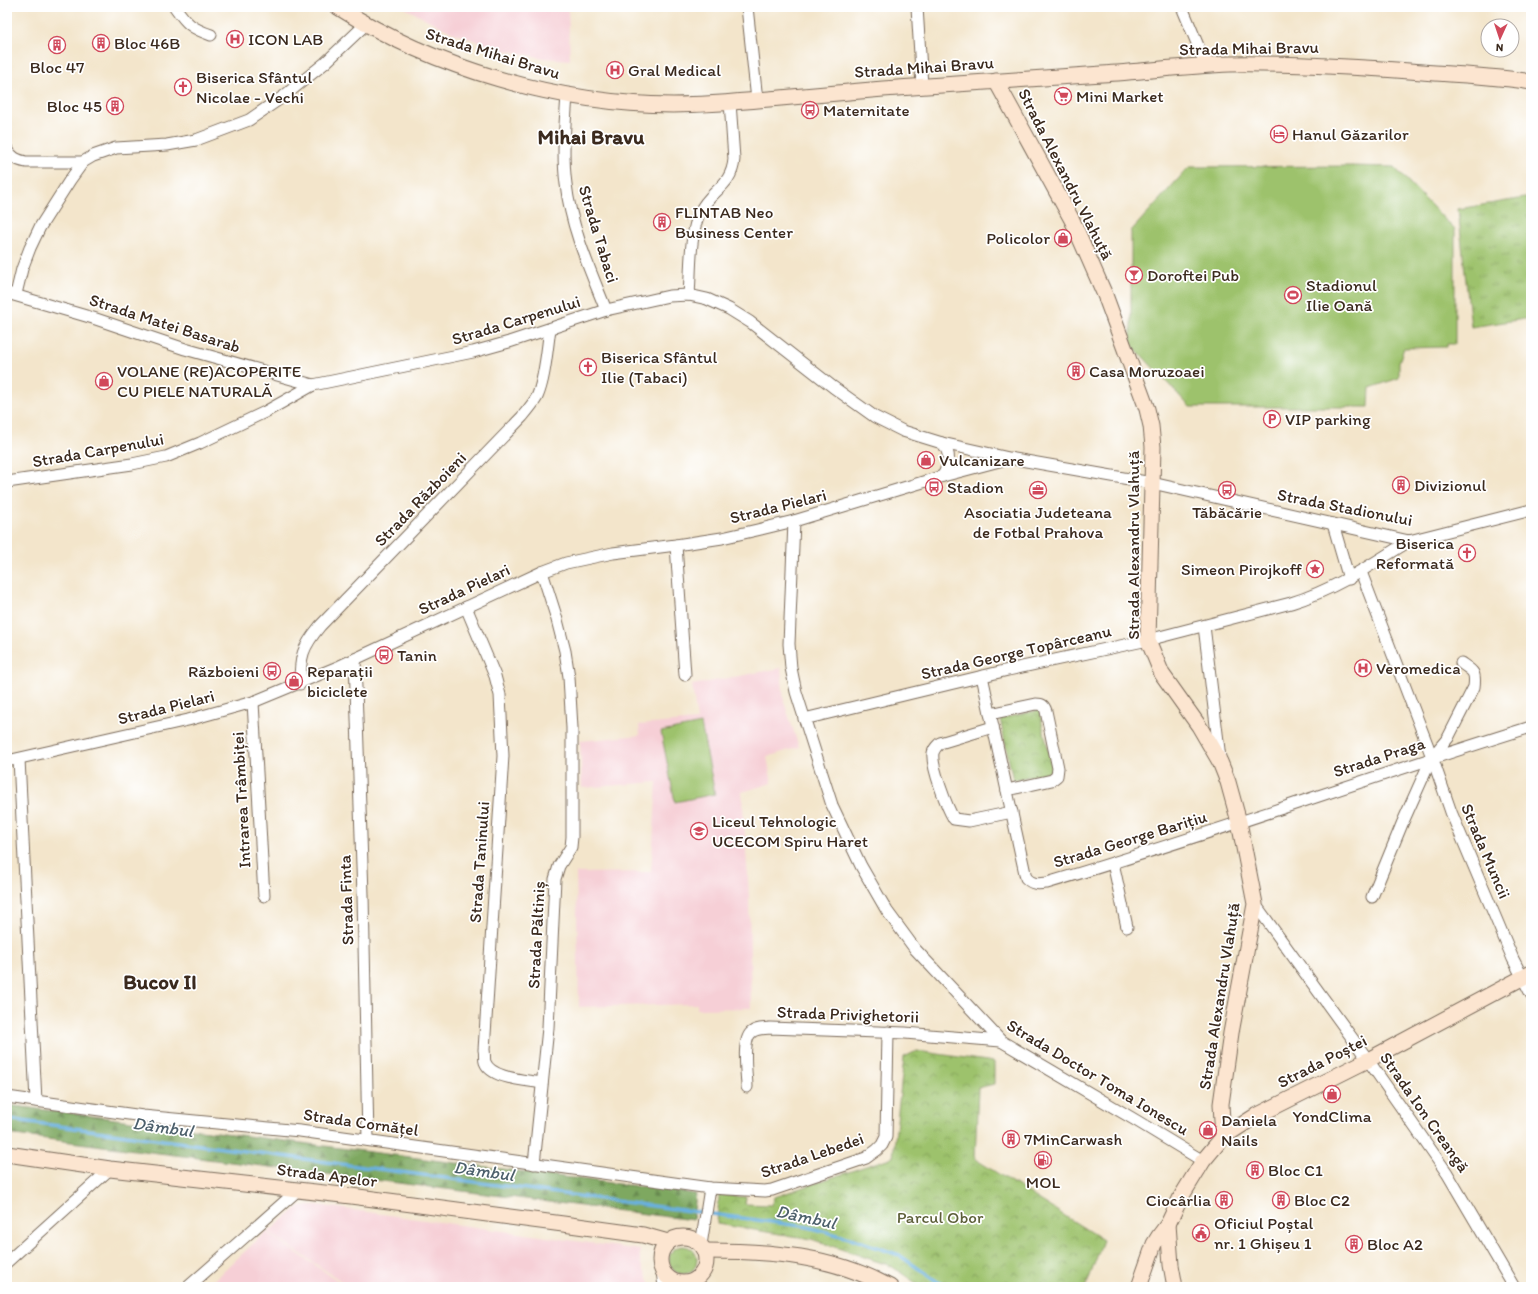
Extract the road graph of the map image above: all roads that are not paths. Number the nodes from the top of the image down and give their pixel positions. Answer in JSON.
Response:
{"nodes":[{"id":1,"x":175,"y":7,"type":"edge"},
{"id":2,"x":338,"y":7,"type":"edge"},
{"id":3,"x":747,"y":7,"type":"edge"},
{"id":4,"x":917,"y":7,"type":"edge"},
{"id":5,"x":1182,"y":7,"type":"edge"},
{"id":6,"x":366,"y":24,"type":"junction"},
{"id":7,"x":210,"y":35,"type":"dead end"},
{"id":8,"x":1206,"y":65,"type":"junction"},
{"id":9,"x":996,"y":81,"type":"junction"},
{"id":10,"x":1531,"y":82,"type":"edge"},
{"id":11,"x":922,"y":86,"type":"junction"},
{"id":12,"x":567,"y":95,"type":"junction"},
{"id":13,"x":757,"y":100,"type":"junction"},
{"id":14,"x":730,"y":102,"type":"junction"},
{"id":15,"x":7,"y":149,"type":"edge"},
{"id":16,"x":83,"y":162,"type":"junction"},
{"id":17,"x":12,"y":294,"type":"edge"},
{"id":18,"x":689,"y":295,"type":"junction"},
{"id":19,"x":606,"y":310,"type":"junction"},
{"id":20,"x":550,"y":329,"type":"junction"},
{"id":21,"x":313,"y":384,"type":"junction"},
{"id":22,"x":942,"y":443,"type":"junction"},
{"id":23,"x":1009,"y":458,"type":"junction"},
{"id":24,"x":943,"y":476,"type":"junction"},
{"id":25,"x":7,"y":482,"type":"edge"},
{"id":26,"x":1152,"y":484,"type":"junction"},
{"id":27,"x":1531,"y":510,"type":"edge"},
{"id":28,"x":794,"y":521,"type":"junction"},
{"id":29,"x":1333,"y":524,"type":"junction"},
{"id":30,"x":1409,"y":540,"type":"junction"},
{"id":31,"x":676,"y":545,"type":"junction"},
{"id":32,"x":542,"y":572,"type":"junction"},
{"id":33,"x":1361,"y":572,"type":"junction"},
{"id":34,"x":1349,"y":579,"type":"junction"},
{"id":35,"x":466,"y":607,"type":"junction"},
{"id":36,"x":1204,"y":626,"type":"junction"},
{"id":37,"x":1148,"y":640,"type":"junction"},
{"id":38,"x":355,"y":658,"type":"junction"},
{"id":39,"x":1461,"y":663,"type":"dead end"},
{"id":40,"x":685,"y":675,"type":"dead end"},
{"id":41,"x":982,"y":676,"type":"junction"},
{"id":42,"x":300,"y":684,"type":"junction"},
{"id":43,"x":253,"y":702,"type":"junction"},
{"id":44,"x":990,"y":714,"type":"junction"},
{"id":45,"x":804,"y":719,"type":"junction"},
{"id":46,"x":993,"y":727,"type":"junction"},
{"id":47,"x":1531,"y":727,"type":"edge"},
{"id":48,"x":1432,"y":757,"type":"junction"},
{"id":49,"x":19,"y":759,"type":"junction"},
{"id":50,"x":7,"y":760,"type":"edge"},
{"id":51,"x":1220,"y":762,"type":"junction"},
{"id":52,"x":1007,"y":790,"type":"junction"},
{"id":53,"x":1012,"y":812,"type":"junction"},
{"id":54,"x":1239,"y":822,"type":"junction"},
{"id":55,"x":1113,"y":863,"type":"junction"},
{"id":56,"x":264,"y":896,"type":"dead end"},
{"id":57,"x":1372,"y":897,"type":"dead end"},
{"id":58,"x":1255,"y":904,"type":"junction"},
{"id":59,"x":1127,"y":927,"type":"dead end"},
{"id":60,"x":1526,"y":976,"type":"edge"},
{"id":61,"x":1531,"y":994,"type":"edge"},
{"id":62,"x":888,"y":1032,"type":"junction"},
{"id":63,"x":1001,"y":1041,"type":"junction"},
{"id":64,"x":1368,"y":1060,"type":"junction"},
{"id":65,"x":542,"y":1083,"type":"junction"},
{"id":66,"x":747,"y":1087,"type":"dead end"},
{"id":67,"x":7,"y":1097,"type":"edge"},
{"id":68,"x":36,"y":1101,"type":"junction"},
{"id":69,"x":1223,"y":1137,"type":"junction"},
{"id":70,"x":368,"y":1140,"type":"junction"},
{"id":71,"x":7,"y":1154,"type":"edge"},
{"id":72,"x":1203,"y":1161,"type":"junction"},
{"id":73,"x":534,"y":1164,"type":"junction"},
{"id":74,"x":110,"y":1169,"type":"junction"},
{"id":75,"x":298,"y":1190,"type":"junction"},
{"id":76,"x":709,"y":1190,"type":"junction"},
{"id":77,"x":1168,"y":1224,"type":"junction"},
{"id":78,"x":643,"y":1235,"type":"junction"},
{"id":79,"x":668,"y":1242,"type":"junction"},
{"id":80,"x":704,"y":1254,"type":"junction"},
{"id":81,"x":660,"y":1256,"type":"junction"},
{"id":82,"x":7,"y":1262,"type":"edge"},
{"id":83,"x":662,"y":1271,"type":"junction"},
{"id":84,"x":681,"y":1285,"type":"edge"},
{"id":85,"x":188,"y":1287,"type":"edge"},
{"id":86,"x":664,"y":1287,"type":"edge"},
{"id":87,"x":890,"y":1287,"type":"edge"},
{"id":88,"x":1138,"y":1287,"type":"edge"},
{"id":89,"x":1175,"y":1287,"type":"edge"},
{"id":90,"x":1514,"y":1287,"type":"edge"}],
"edges":[{"from":1,"to":7,"type":"street"},
{"from":2,"to":6,"type":"street","name":"Strada Mihai Bravu"},
{"from":3,"to":13,"type":"street"},
{"from":4,"to":11,"type":"street"},
{"from":5,"to":8,"type":"street"},
{"from":6,"to":12,"type":"street","name":"Strada Mihai Bravu"},
{"from":6,"to":16,"type":"street"},
{"from":8,"to":9,"type":"street","name":"Strada Mihai Bravu"},
{"from":8,"to":10,"type":"street","name":"Strada Mihai Bravu"},
{"from":9,"to":11,"type":"street","name":"Strada Mihai Bravu"},
{"from":9,"to":26,"type":"street","name":"Strada Alexandru Vlahuță"},
{"from":11,"to":13,"type":"street","name":"Strada Mihai Bravu"},
{"from":12,"to":14,"type":"street","name":"Strada Mihai Bravu"},
{"from":12,"to":19,"type":"street","name":"Strada Tabaci"},
{"from":13,"to":14,"type":"street","name":"Strada Mihai Bravu"},
{"from":14,"to":18,"type":"street"},
{"from":15,"to":16,"type":"street"},
{"from":16,"to":17,"type":"street"},
{"from":17,"to":21,"type":"street","name":"Strada Matei Basarab"},
{"from":18,"to":19,"type":"street","name":"Strada Carpenului"},
{"from":18,"to":22,"type":"street","name":"Strada Carpenului"},
{"from":19,"to":20,"type":"street","name":"Strada Carpenului"},
{"from":20,"to":21,"type":"street","name":"Strada Carpenului"},
{"from":20,"to":42,"type":"street","name":"Strada Războieni"},
{"from":21,"to":25,"type":"street","name":"Strada Carpenului"},
{"from":22,"to":23,"type":"street","name":"Strada Carpenului"},
{"from":22,"to":24,"type":"street"},
{"from":23,"to":24,"type":"street","name":"Strada Pielari"},
{"from":23,"to":26,"type":"street","name":"Strada Pielari"},
{"from":24,"to":28,"type":"street","name":"Strada Pielari"},
{"from":26,"to":29,"type":"street","name":"Strada Stadionului"},
{"from":26,"to":37,"type":"street","name":"Strada Alexandru Vlahuță"},
{"from":27,"to":30,"type":"street","name":"Strada Stadionului"},
{"from":28,"to":31,"type":"street","name":"Strada Pielari"},
{"from":28,"to":45,"type":"street","name":"Strada Doctor Toma Ionescu"},
{"from":29,"to":30,"type":"street","name":"Strada Stadionului"},
{"from":29,"to":34,"type":"street"},
{"from":30,"to":33,"type":"street","name":"Strada George Topârceanu"},
{"from":31,"to":32,"type":"street","name":"Strada Pielari"},
{"from":31,"to":40,"type":"street"},
{"from":32,"to":35,"type":"street","name":"Strada Pielari"},
{"from":32,"to":65,"type":"street","name":"Strada Păltiniș"},
{"from":33,"to":34,"type":"street","name":"Strada George Topârceanu"},
{"from":33,"to":48,"type":"street","name":"Strada Muncii"},
{"from":34,"to":36,"type":"street","name":"Strada George Topârceanu"},
{"from":35,"to":38,"type":"street","name":"Strada Pielari"},
{"from":35,"to":65,"type":"street","name":"Strada Taninului"},
{"from":36,"to":37,"type":"street","name":"Strada George Topârceanu"},
{"from":36,"to":51,"type":"street"},
{"from":37,"to":41,"type":"street","name":"Strada George Topârceanu"},
{"from":37,"to":51,"type":"street","name":"Strada Alexandru Vlahuță"},
{"from":38,"to":42,"type":"street","name":"Strada Pielari"},
{"from":38,"to":70,"type":"street","name":"Strada Finta"},
{"from":39,"to":48,"type":"street"},
{"from":41,"to":44,"type":"street"},
{"from":41,"to":45,"type":"street","name":"Strada George Topârceanu"},
{"from":42,"to":43,"type":"street","name":"Strada Pielari"},
{"from":43,"to":49,"type":"street","name":"Strada Pielari"},
{"from":43,"to":56,"type":"street","name":"Intrarea Trâmbiței"},
{"from":44,"to":46,"type":"street"},
{"from":44,"to":52,"type":"street"},
{"from":45,"to":63,"type":"street","name":"Strada Doctor Toma Ionescu"},
{"from":46,"to":52,"type":"street"},
{"from":46,"to":53,"type":"street"},
{"from":47,"to":48,"type":"street","name":"Strada Praga"},
{"from":48,"to":54,"type":"street","name":"Strada Praga"},
{"from":48,"to":57,"type":"street"},
{"from":48,"to":60,"type":"street","name":"Strada Muncii"},
{"from":49,"to":50,"type":"street","name":"Strada Pielari"},
{"from":49,"to":68,"type":"street"},
{"from":51,"to":54,"type":"street","name":"Strada Alexandru Vlahuță"},
{"from":52,"to":53,"type":"street"},
{"from":53,"to":55,"type":"street","name":"Strada George Barițiu"},
{"from":54,"to":55,"type":"street","name":"Strada George Barițiu"},
{"from":54,"to":58,"type":"street","name":"Strada Alexandru Vlahuță"},
{"from":55,"to":59,"type":"street"},
{"from":58,"to":64,"type":"street","name":"Strada Ion Creangă"},
{"from":58,"to":69,"type":"street","name":"Strada Alexandru Vlahuță"},
{"from":60,"to":61,"type":"street","name":"Strada Muncii"},
{"from":60,"to":64,"type":"street","name":"Strada Poștei"},
{"from":62,"to":63,"type":"street","name":"Strada Privighetorii"},
{"from":62,"to":66,"type":"street","name":"Strada Privighetorii"},
{"from":62,"to":76,"type":"street","name":"Strada Lebedei"},
{"from":63,"to":72,"type":"street","name":"Strada Doctor Toma Ionescu"},
{"from":64,"to":69,"type":"street","name":"Strada Poștei"},
{"from":64,"to":90,"type":"street","name":"Strada Ion Creangă"},
{"from":65,"to":73,"type":"street","name":"Strada Păltiniș"},
{"from":67,"to":68,"type":"street","name":"Strada Cornățel"},
{"from":68,"to":70,"type":"street","name":"Strada Cornățel"},
{"from":69,"to":72,"type":"street","name":"Strada Poștei"},
{"from":70,"to":73,"type":"street","name":"Strada Cornățel"},
{"from":71,"to":74,"type":"street","name":"Strada Apelor"},
{"from":72,"to":77,"type":"street","name":"Strada Poștei"},
{"from":73,"to":76,"type":"street","name":"Strada Cornățel"},
{"from":74,"to":75,"type":"street","name":"Strada Apelor"},
{"from":74,"to":82,"type":"street"},
{"from":75,"to":78,"type":"street","name":"Strada Apelor"},
{"from":75,"to":85,"type":"street"},
{"from":76,"to":80,"type":"street"},
{"from":77,"to":88,"type":"street","name":"Strada Poștei"},
{"from":77,"to":89,"type":"street","name":"Strada Poștei"},
{"from":78,"to":79,"type":"street","name":"Strada Apelor"},
{"from":78,"to":81,"type":"street"},
{"from":79,"to":80,"type":"street"},
{"from":79,"to":81,"type":"street"},
{"from":80,"to":84,"type":"street"},
{"from":80,"to":87,"type":"street"},
{"from":81,"to":83,"type":"street"},
{"from":83,"to":84,"type":"street"},
{"from":83,"to":86,"type":"street"}]}
